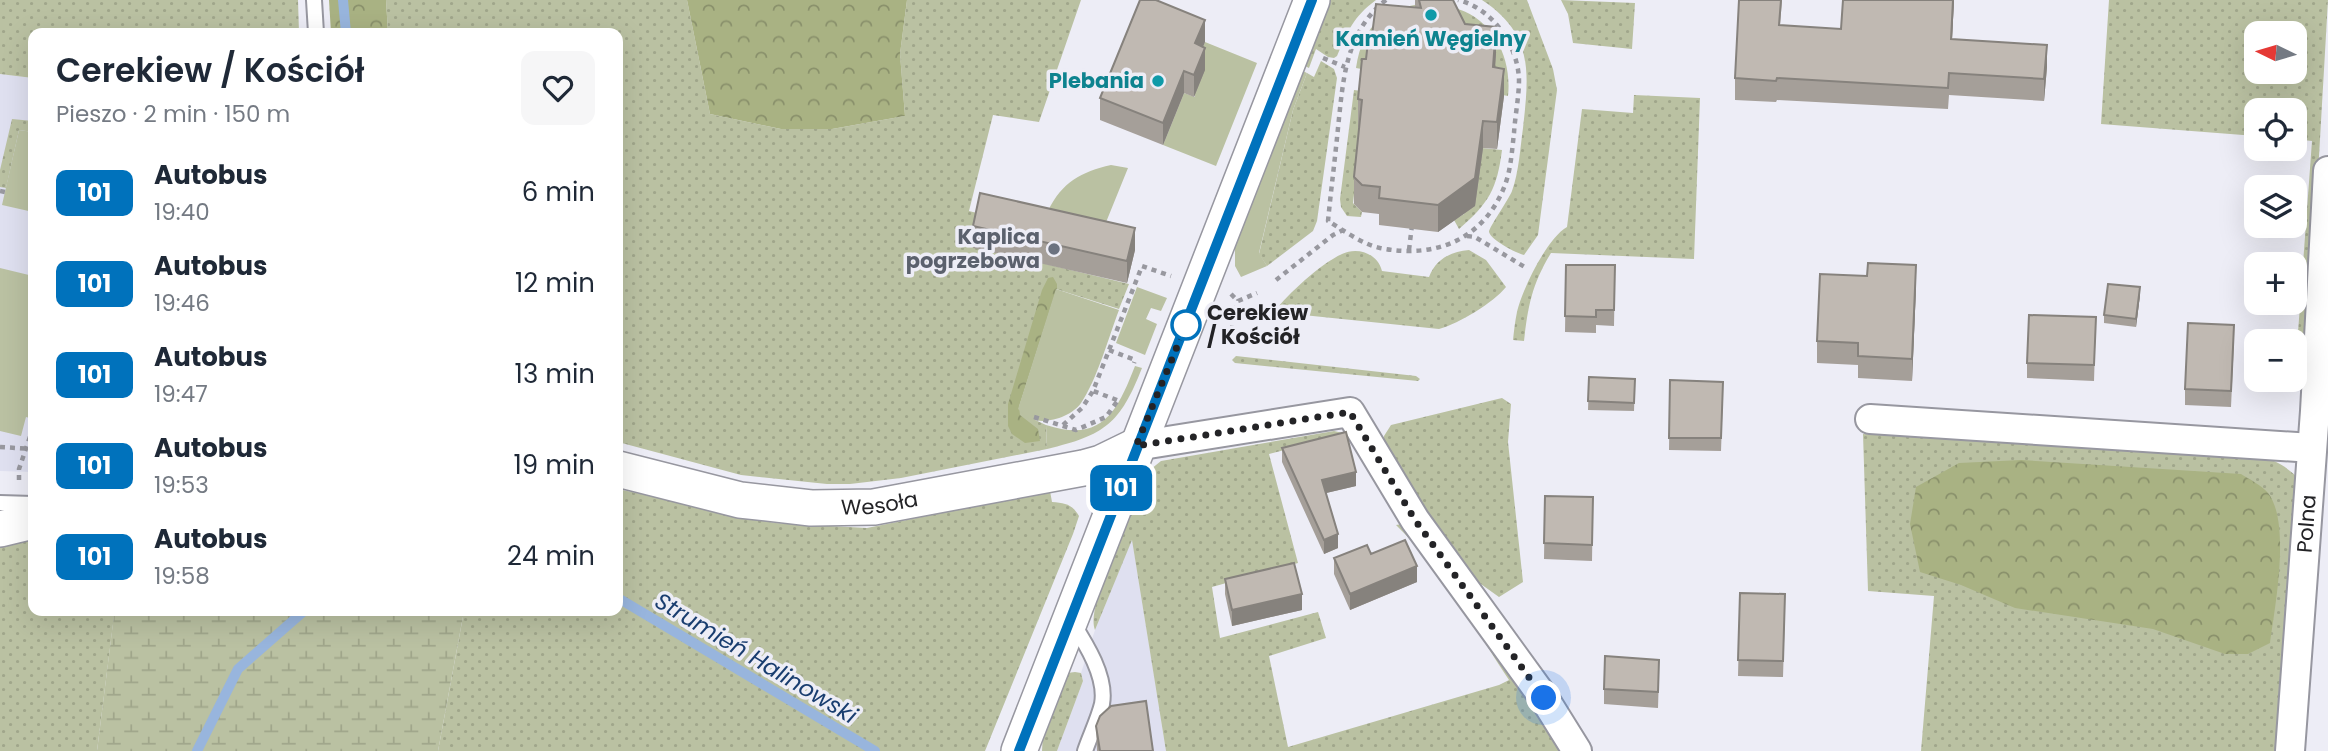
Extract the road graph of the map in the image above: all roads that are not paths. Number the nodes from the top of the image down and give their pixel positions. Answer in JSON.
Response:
{"nodes":[{"id":1,"x":314,"y":0,"type":"edge"},
{"id":2,"x":1312,"y":0,"type":"edge"},
{"id":3,"x":316,"y":28,"type":"edge"},
{"id":4,"x":2328,"y":171,"type":"edge"},
{"id":5,"x":1870,"y":419,"type":"dead end"},
{"id":6,"x":1136,"y":446,"type":"junction"},
{"id":7,"x":2312,"y":448,"type":"junction"},
{"id":8,"x":623,"y":470,"type":"edge"},
{"id":9,"x":0,"y":503,"type":"edge"},
{"id":10,"x":28,"y":504,"type":"edge"},
{"id":11,"x":28,"y":523,"type":"edge"},
{"id":12,"x":0,"y":529,"type":"edge"},
{"id":13,"x":1071,"y":620,"type":"junction"},
{"id":14,"x":1019,"y":751,"type":"edge"},
{"id":15,"x":1085,"y":751,"type":"edge"},
{"id":16,"x":1577,"y":751,"type":"edge"},
{"id":17,"x":2290,"y":751,"type":"edge"}],
"edges":[{"from":1,"to":3,"type":"lane"},
{"from":2,"to":6,"type":"street"},
{"from":4,"to":7,"type":"street","name":"Polna"},
{"from":5,"to":7,"type":"street"},
{"from":6,"to":8,"type":"street","name":"Wesoła"},
{"from":6,"to":13,"type":"street"},
{"from":6,"to":16,"type":"street"},
{"from":7,"to":17,"type":"street","name":"Polna"},
{"from":9,"to":10,"type":"lane"},
{"from":11,"to":12,"type":"street"},
{"from":13,"to":14,"type":"street"},
{"from":13,"to":15,"type":"lane"}]}
